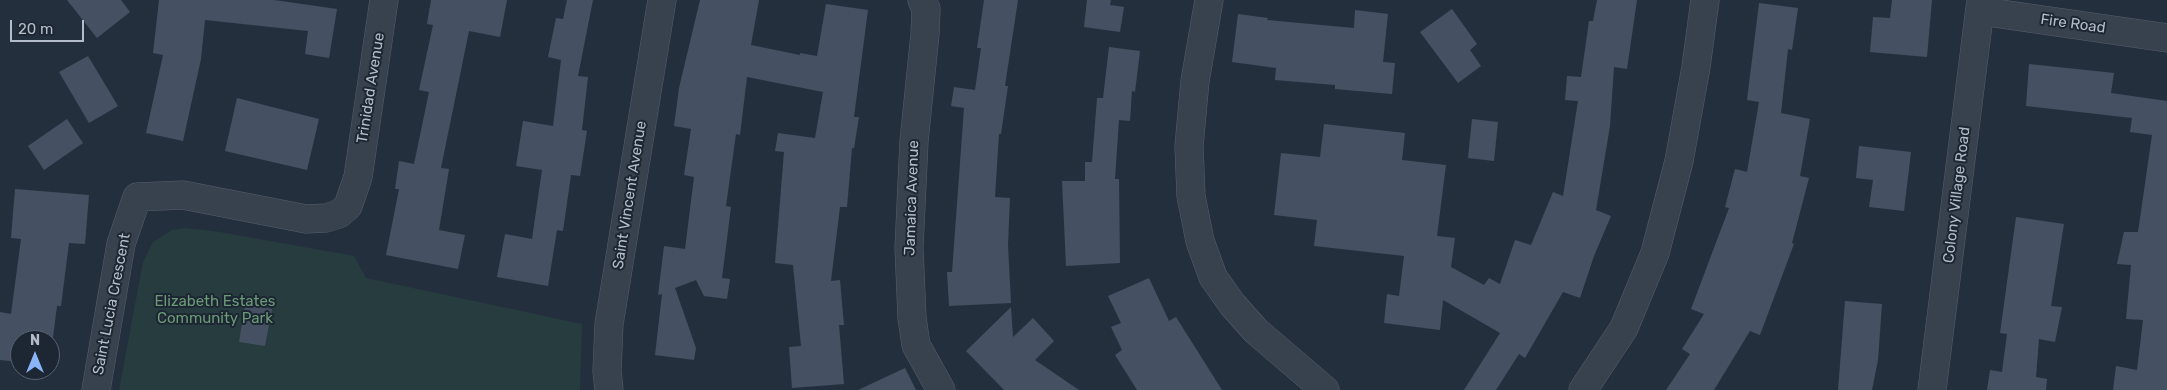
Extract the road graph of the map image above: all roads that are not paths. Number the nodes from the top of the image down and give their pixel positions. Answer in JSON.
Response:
{"nodes":[{"id":1,"x":384,"y":0,"type":"edge"},
{"id":2,"x":662,"y":0,"type":"edge"},
{"id":3,"x":922,"y":0,"type":"edge"},
{"id":4,"x":1209,"y":0,"type":"edge"},
{"id":5,"x":1705,"y":0,"type":"edge"},
{"id":6,"x":1980,"y":6,"type":"edge"},
{"id":7,"x":2167,"y":38,"type":"edge"},
{"id":8,"x":358,"y":177,"type":"joint"},
{"id":9,"x":96,"y":390,"type":"edge"},
{"id":10,"x":609,"y":390,"type":"edge"},
{"id":11,"x":941,"y":390,"type":"edge"},
{"id":12,"x":1325,"y":390,"type":"edge"},
{"id":13,"x":1584,"y":390,"type":"edge"},
{"id":14,"x":1932,"y":390,"type":"edge"}],
"edges":[{"from":1,"to":8,"type":"street","name":"Trinidad Avenue"},
{"from":2,"to":10,"type":"street","name":"Saint Vincent Avenue"},
{"from":3,"to":11,"type":"street","name":"Jamaica Avenue"},
{"from":4,"to":12,"type":"street"},
{"from":5,"to":13,"type":"street"},
{"from":6,"to":7,"type":"street","name":"Fire Road"},
{"from":6,"to":14,"type":"street","name":"Colony Village Road"},
{"from":8,"to":9,"type":"street","name":"Saint Lucia Crescent"}]}
